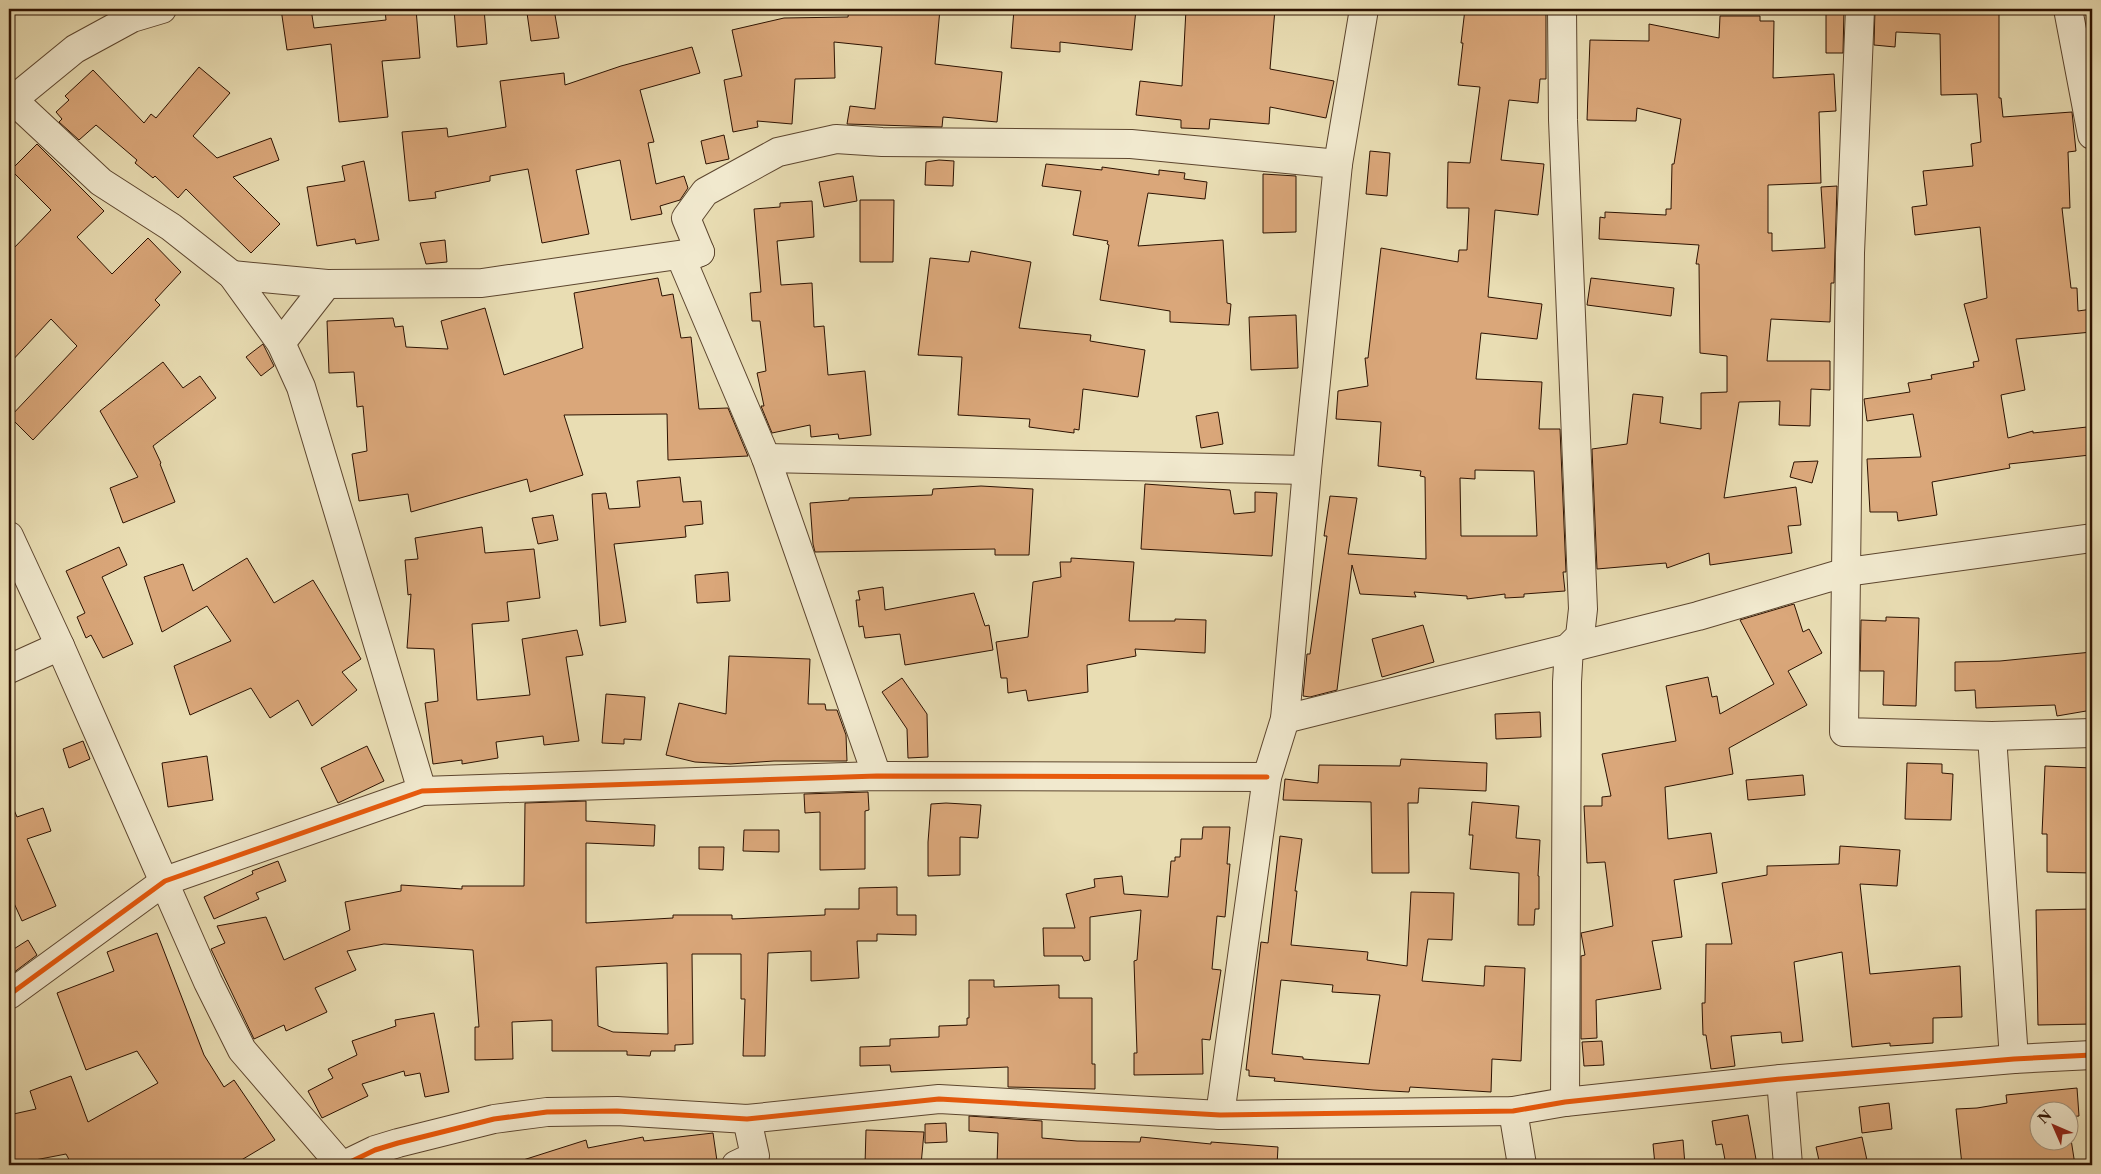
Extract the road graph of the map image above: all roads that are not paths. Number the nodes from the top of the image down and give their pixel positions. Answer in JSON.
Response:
{"nodes":[{"id":1,"x":162,"y":9,"type":"edge"},
{"id":2,"x":1364,"y":9,"type":"edge"},
{"id":3,"x":1562,"y":9,"type":"edge"},
{"id":4,"x":1860,"y":9,"type":"edge"},
{"id":5,"x":2068,"y":9,"type":"edge"},
{"id":6,"x":10,"y":101,"type":"edge"},
{"id":7,"x":2092,"y":135,"type":"edge"},
{"id":8,"x":1338,"y":164,"type":"junction"},
{"id":9,"x":700,"y":252,"type":"junction"},
{"id":10,"x":232,"y":275,"type":"junction"},
{"id":11,"x":327,"y":284,"type":"junction"},
{"id":12,"x":281,"y":343,"type":"junction"},
{"id":13,"x":766,"y":458,"type":"junction"},
{"id":14,"x":1307,"y":470,"type":"junction"},
{"id":15,"x":9,"y":536,"type":"edge"},
{"id":16,"x":2092,"y":538,"type":"edge"},
{"id":17,"x":1847,"y":572,"type":"junction"},
{"id":18,"x":60,"y":646,"type":"junction"},
{"id":19,"x":1569,"y":647,"type":"junction"},
{"id":20,"x":9,"y":670,"type":"edge"},
{"id":21,"x":1286,"y":719,"type":"junction"},
{"id":22,"x":2092,"y":733,"type":"edge"},
{"id":23,"x":1992,"y":736,"type":"junction"},
{"id":24,"x":877,"y":776,"type":"junction"},
{"id":25,"x":1267,"y":777,"type":"junction"},
{"id":26,"x":422,"y":791,"type":"junction"},
{"id":27,"x":165,"y":881,"type":"junction"},
{"id":28,"x":9,"y":995,"type":"edge"},
{"id":29,"x":2092,"y":1055,"type":"edge"},
{"id":30,"x":2014,"y":1059,"type":"junction"},
{"id":31,"x":1781,"y":1078,"type":"junction"},
{"id":32,"x":1565,"y":1102,"type":"junction"},
{"id":33,"x":1512,"y":1111,"type":"junction"},
{"id":34,"x":1220,"y":1115,"type":"junction"},
{"id":35,"x":748,"y":1119,"type":"junction"},
{"id":36,"x":749,"y":1162,"type":"edge"},
{"id":37,"x":343,"y":1165,"type":"edge"},
{"id":38,"x":1522,"y":1165,"type":"edge"},
{"id":39,"x":1788,"y":1165,"type":"edge"}],
"edges":[{"from":1,"to":6,"type":"street"},
{"from":2,"to":8,"type":"street"},
{"from":3,"to":19,"type":"street"},
{"from":4,"to":17,"type":"street"},
{"from":5,"to":7,"type":"street"},
{"from":6,"to":10,"type":"street"},
{"from":8,"to":9,"type":"street"},
{"from":8,"to":14,"type":"street"},
{"from":9,"to":11,"type":"street"},
{"from":9,"to":13,"type":"street"},
{"from":10,"to":11,"type":"street"},
{"from":10,"to":12,"type":"street"},
{"from":11,"to":12,"type":"street"},
{"from":12,"to":26,"type":"street"},
{"from":13,"to":14,"type":"street"},
{"from":13,"to":24,"type":"street"},
{"from":14,"to":21,"type":"street"},
{"from":15,"to":18,"type":"street"},
{"from":16,"to":17,"type":"street"},
{"from":17,"to":19,"type":"street"},
{"from":17,"to":23,"type":"street"},
{"from":18,"to":20,"type":"street"},
{"from":18,"to":27,"type":"street"},
{"from":19,"to":21,"type":"street"},
{"from":19,"to":32,"type":"street"},
{"from":21,"to":25,"type":"street"},
{"from":22,"to":23,"type":"street"},
{"from":23,"to":30,"type":"street"},
{"from":24,"to":25,"type":"street"},
{"from":24,"to":26,"type":"street"},
{"from":25,"to":34,"type":"street"},
{"from":26,"to":27,"type":"street"},
{"from":27,"to":28,"type":"street"},
{"from":27,"to":37,"type":"street"},
{"from":29,"to":30,"type":"street"},
{"from":30,"to":31,"type":"street"},
{"from":31,"to":32,"type":"street"},
{"from":31,"to":39,"type":"street"},
{"from":32,"to":33,"type":"street"},
{"from":33,"to":34,"type":"street"},
{"from":33,"to":38,"type":"street"},
{"from":34,"to":35,"type":"street"},
{"from":35,"to":36,"type":"street"},
{"from":35,"to":37,"type":"street"}]}
